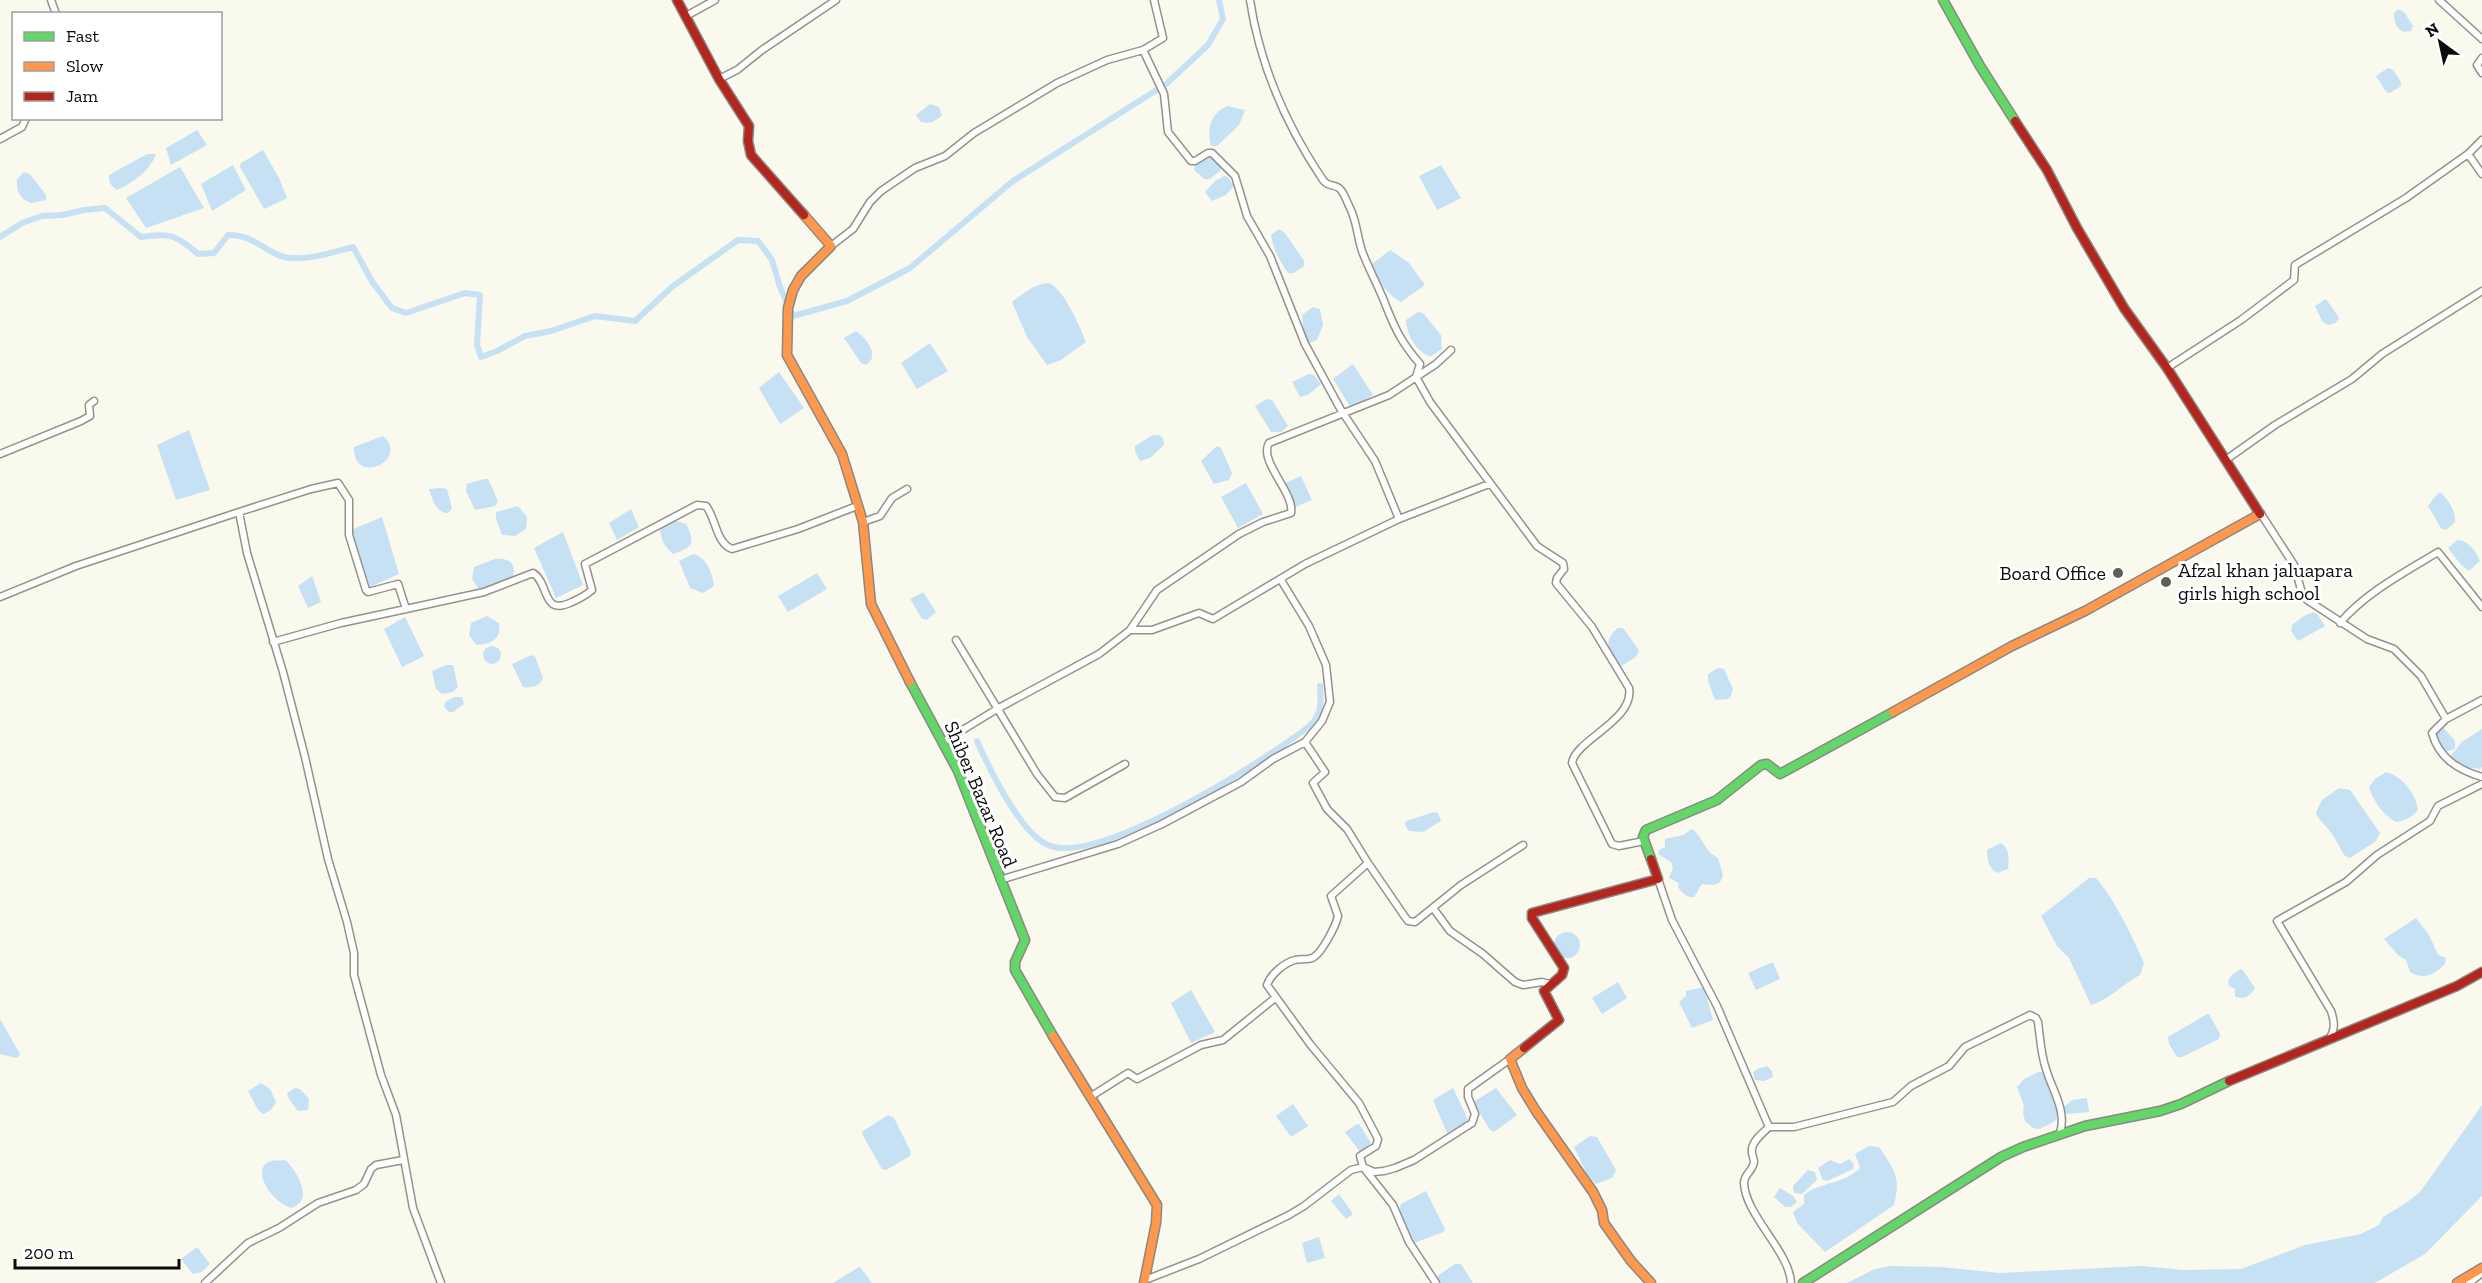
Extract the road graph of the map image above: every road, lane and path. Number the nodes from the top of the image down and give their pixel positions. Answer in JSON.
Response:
{"nodes":[{"id":1,"x":677,"y":0,"type":"edge"},
{"id":2,"x":715,"y":0,"type":"edge"},
{"id":3,"x":836,"y":0,"type":"edge"},
{"id":4,"x":1154,"y":0,"type":"edge"},
{"id":5,"x":1250,"y":0,"type":"edge"},
{"id":6,"x":1943,"y":0,"type":"edge"},
{"id":7,"x":2439,"y":0,"type":"edge"},
{"id":8,"x":686,"y":16,"type":"junction"},
{"id":9,"x":2482,"y":39,"type":"edge"},
{"id":10,"x":1143,"y":50,"type":"junction"},
{"id":11,"x":2482,"y":58,"type":"edge"},
{"id":12,"x":2482,"y":73,"type":"edge"},
{"id":13,"x":719,"y":79,"type":"junction"},
{"id":14,"x":25,"y":120,"type":"edge"},
{"id":15,"x":0,"y":139,"type":"edge"},
{"id":16,"x":2482,"y":140,"type":"edge"},
{"id":17,"x":2468,"y":154,"type":"junction"},
{"id":18,"x":2482,"y":174,"type":"edge"},
{"id":19,"x":831,"y":246,"type":"junction"},
{"id":20,"x":2482,"y":291,"type":"edge"},
{"id":21,"x":1451,"y":351,"type":"dead end"},
{"id":22,"x":2167,"y":368,"type":"junction"},
{"id":23,"x":1416,"y":377,"type":"junction"},
{"id":24,"x":94,"y":401,"type":"dead end"},
{"id":25,"x":1344,"y":413,"type":"junction"},
{"id":26,"x":0,"y":454,"type":"edge"},
{"id":27,"x":2227,"y":459,"type":"junction"},
{"id":28,"x":1489,"y":484,"type":"junction"},
{"id":29,"x":907,"y":489,"type":"dead end"},
{"id":30,"x":857,"y":506,"type":"junction"},
{"id":31,"x":239,"y":512,"type":"junction"},
{"id":32,"x":2260,"y":514,"type":"junction"},
{"id":33,"x":1399,"y":519,"type":"junction"},
{"id":34,"x":863,"y":522,"type":"junction"},
{"id":35,"x":1281,"y":580,"type":"junction"},
{"id":36,"x":0,"y":597,"type":"edge"},
{"id":37,"x":2482,"y":607,"type":"edge"},
{"id":38,"x":406,"y":609,"type":"junction"},
{"id":39,"x":2340,"y":623,"type":"junction"},
{"id":40,"x":1130,"y":630,"type":"junction"},
{"id":41,"x":956,"y":640,"type":"dead end"},
{"id":42,"x":273,"y":642,"type":"junction"},
{"id":43,"x":2482,"y":700,"type":"edge"},
{"id":44,"x":997,"y":709,"type":"junction"},
{"id":45,"x":2446,"y":719,"type":"junction"},
{"id":46,"x":943,"y":742,"type":"junction"},
{"id":47,"x":1305,"y":742,"type":"junction"},
{"id":48,"x":1125,"y":764,"type":"dead end"},
{"id":49,"x":2482,"y":777,"type":"edge"},
{"id":50,"x":2482,"y":784,"type":"edge"},
{"id":51,"x":1644,"y":841,"type":"junction"},
{"id":52,"x":1523,"y":845,"type":"dead end"},
{"id":53,"x":1368,"y":863,"type":"junction"},
{"id":54,"x":1658,"y":879,"type":"junction"},
{"id":55,"x":1000,"y":880,"type":"junction"},
{"id":56,"x":1432,"y":908,"type":"junction"},
{"id":57,"x":2482,"y":972,"type":"edge"},
{"id":58,"x":1550,"y":984,"type":"junction"},
{"id":59,"x":1275,"y":998,"type":"junction"},
{"id":60,"x":2329,"y":1040,"type":"junction"},
{"id":61,"x":1510,"y":1059,"type":"junction"},
{"id":62,"x":1090,"y":1097,"type":"junction"},
{"id":63,"x":1769,"y":1127,"type":"junction"},
{"id":64,"x":2060,"y":1133,"type":"junction"},
{"id":65,"x":403,"y":1160,"type":"junction"},
{"id":66,"x":1363,"y":1167,"type":"junction"},
{"id":67,"x":2482,"y":1268,"type":"edge"},
{"id":68,"x":2482,"y":1273,"type":"edge"},
{"id":69,"x":1144,"y":1281,"type":"edge"},
{"id":70,"x":205,"y":1283,"type":"edge"},
{"id":71,"x":441,"y":1283,"type":"edge"},
{"id":72,"x":1436,"y":1283,"type":"edge"},
{"id":73,"x":1651,"y":1283,"type":"edge"},
{"id":74,"x":1791,"y":1283,"type":"edge"},
{"id":75,"x":1803,"y":1283,"type":"edge"},
{"id":76,"x":2457,"y":1283,"type":"edge"},
{"id":77,"x":2469,"y":1283,"type":"edge"}],
"edges":[{"from":1,"to":8,"type":"street"},
{"from":2,"to":8,"type":"street"},
{"from":3,"to":13,"type":"street"},
{"from":4,"to":10,"type":"street"},
{"from":5,"to":23,"type":"street"},
{"from":6,"to":22,"type":"street"},
{"from":7,"to":9,"type":"street"},
{"from":8,"to":13,"type":"street"},
{"from":10,"to":19,"type":"street"},
{"from":10,"to":25,"type":"street"},
{"from":11,"to":12,"type":"street"},
{"from":13,"to":19,"type":"street"},
{"from":14,"to":15,"type":"street"},
{"from":16,"to":17,"type":"street"},
{"from":17,"to":18,"type":"street"},
{"from":17,"to":22,"type":"street"},
{"from":19,"to":30,"type":"street","name":"Shiber Bazar Road"},
{"from":20,"to":27,"type":"street"},
{"from":21,"to":23,"type":"street"},
{"from":22,"to":27,"type":"street"},
{"from":23,"to":25,"type":"street"},
{"from":23,"to":28,"type":"street"},
{"from":24,"to":26,"type":"street"},
{"from":25,"to":33,"type":"street"},
{"from":25,"to":40,"type":"street"},
{"from":27,"to":32,"type":"street"},
{"from":28,"to":33,"type":"street"},
{"from":28,"to":51,"type":"street"},
{"from":29,"to":34,"type":"street"},
{"from":30,"to":34,"type":"street","name":"Shiber Bazar Road"},
{"from":30,"to":38,"type":"street"},
{"from":31,"to":36,"type":"street"},
{"from":31,"to":38,"type":"street"},
{"from":31,"to":42,"type":"street"},
{"from":32,"to":39,"type":"street"},
{"from":32,"to":51,"type":"street"},
{"from":33,"to":35,"type":"street"},
{"from":34,"to":46,"type":"street","name":"Shiber Bazar Road"},
{"from":35,"to":40,"type":"street"},
{"from":35,"to":47,"type":"street"},
{"from":37,"to":39,"type":"street"},
{"from":38,"to":42,"type":"street"},
{"from":39,"to":45,"type":"street"},
{"from":40,"to":44,"type":"street"},
{"from":41,"to":44,"type":"street"},
{"from":42,"to":65,"type":"street"},
{"from":43,"to":45,"type":"street"},
{"from":44,"to":46,"type":"street"},
{"from":44,"to":48,"type":"street"},
{"from":45,"to":49,"type":"street"},
{"from":46,"to":55,"type":"street","name":"Shiber Bazar Road"},
{"from":47,"to":53,"type":"street"},
{"from":47,"to":55,"type":"street"},
{"from":50,"to":60,"type":"street"},
{"from":51,"to":54,"type":"street"},
{"from":52,"to":56,"type":"street"},
{"from":53,"to":56,"type":"street"},
{"from":53,"to":59,"type":"street"},
{"from":54,"to":58,"type":"street"},
{"from":54,"to":63,"type":"street"},
{"from":55,"to":62,"type":"street","name":"Shiber Bazar Road"},
{"from":56,"to":58,"type":"street"},
{"from":57,"to":60,"type":"street"},
{"from":58,"to":61,"type":"street"},
{"from":59,"to":62,"type":"street"},
{"from":59,"to":66,"type":"street"},
{"from":60,"to":64,"type":"street"},
{"from":61,"to":66,"type":"street"},
{"from":61,"to":73,"type":"street"},
{"from":62,"to":69,"type":"street","name":"Shiber Bazar Road"},
{"from":63,"to":64,"type":"street"},
{"from":63,"to":74,"type":"street"},
{"from":64,"to":75,"type":"street"},
{"from":65,"to":70,"type":"street"},
{"from":65,"to":71,"type":"street"},
{"from":66,"to":69,"type":"street"},
{"from":66,"to":72,"type":"street"},
{"from":67,"to":76,"type":"street"},
{"from":68,"to":77,"type":"street"}]}
